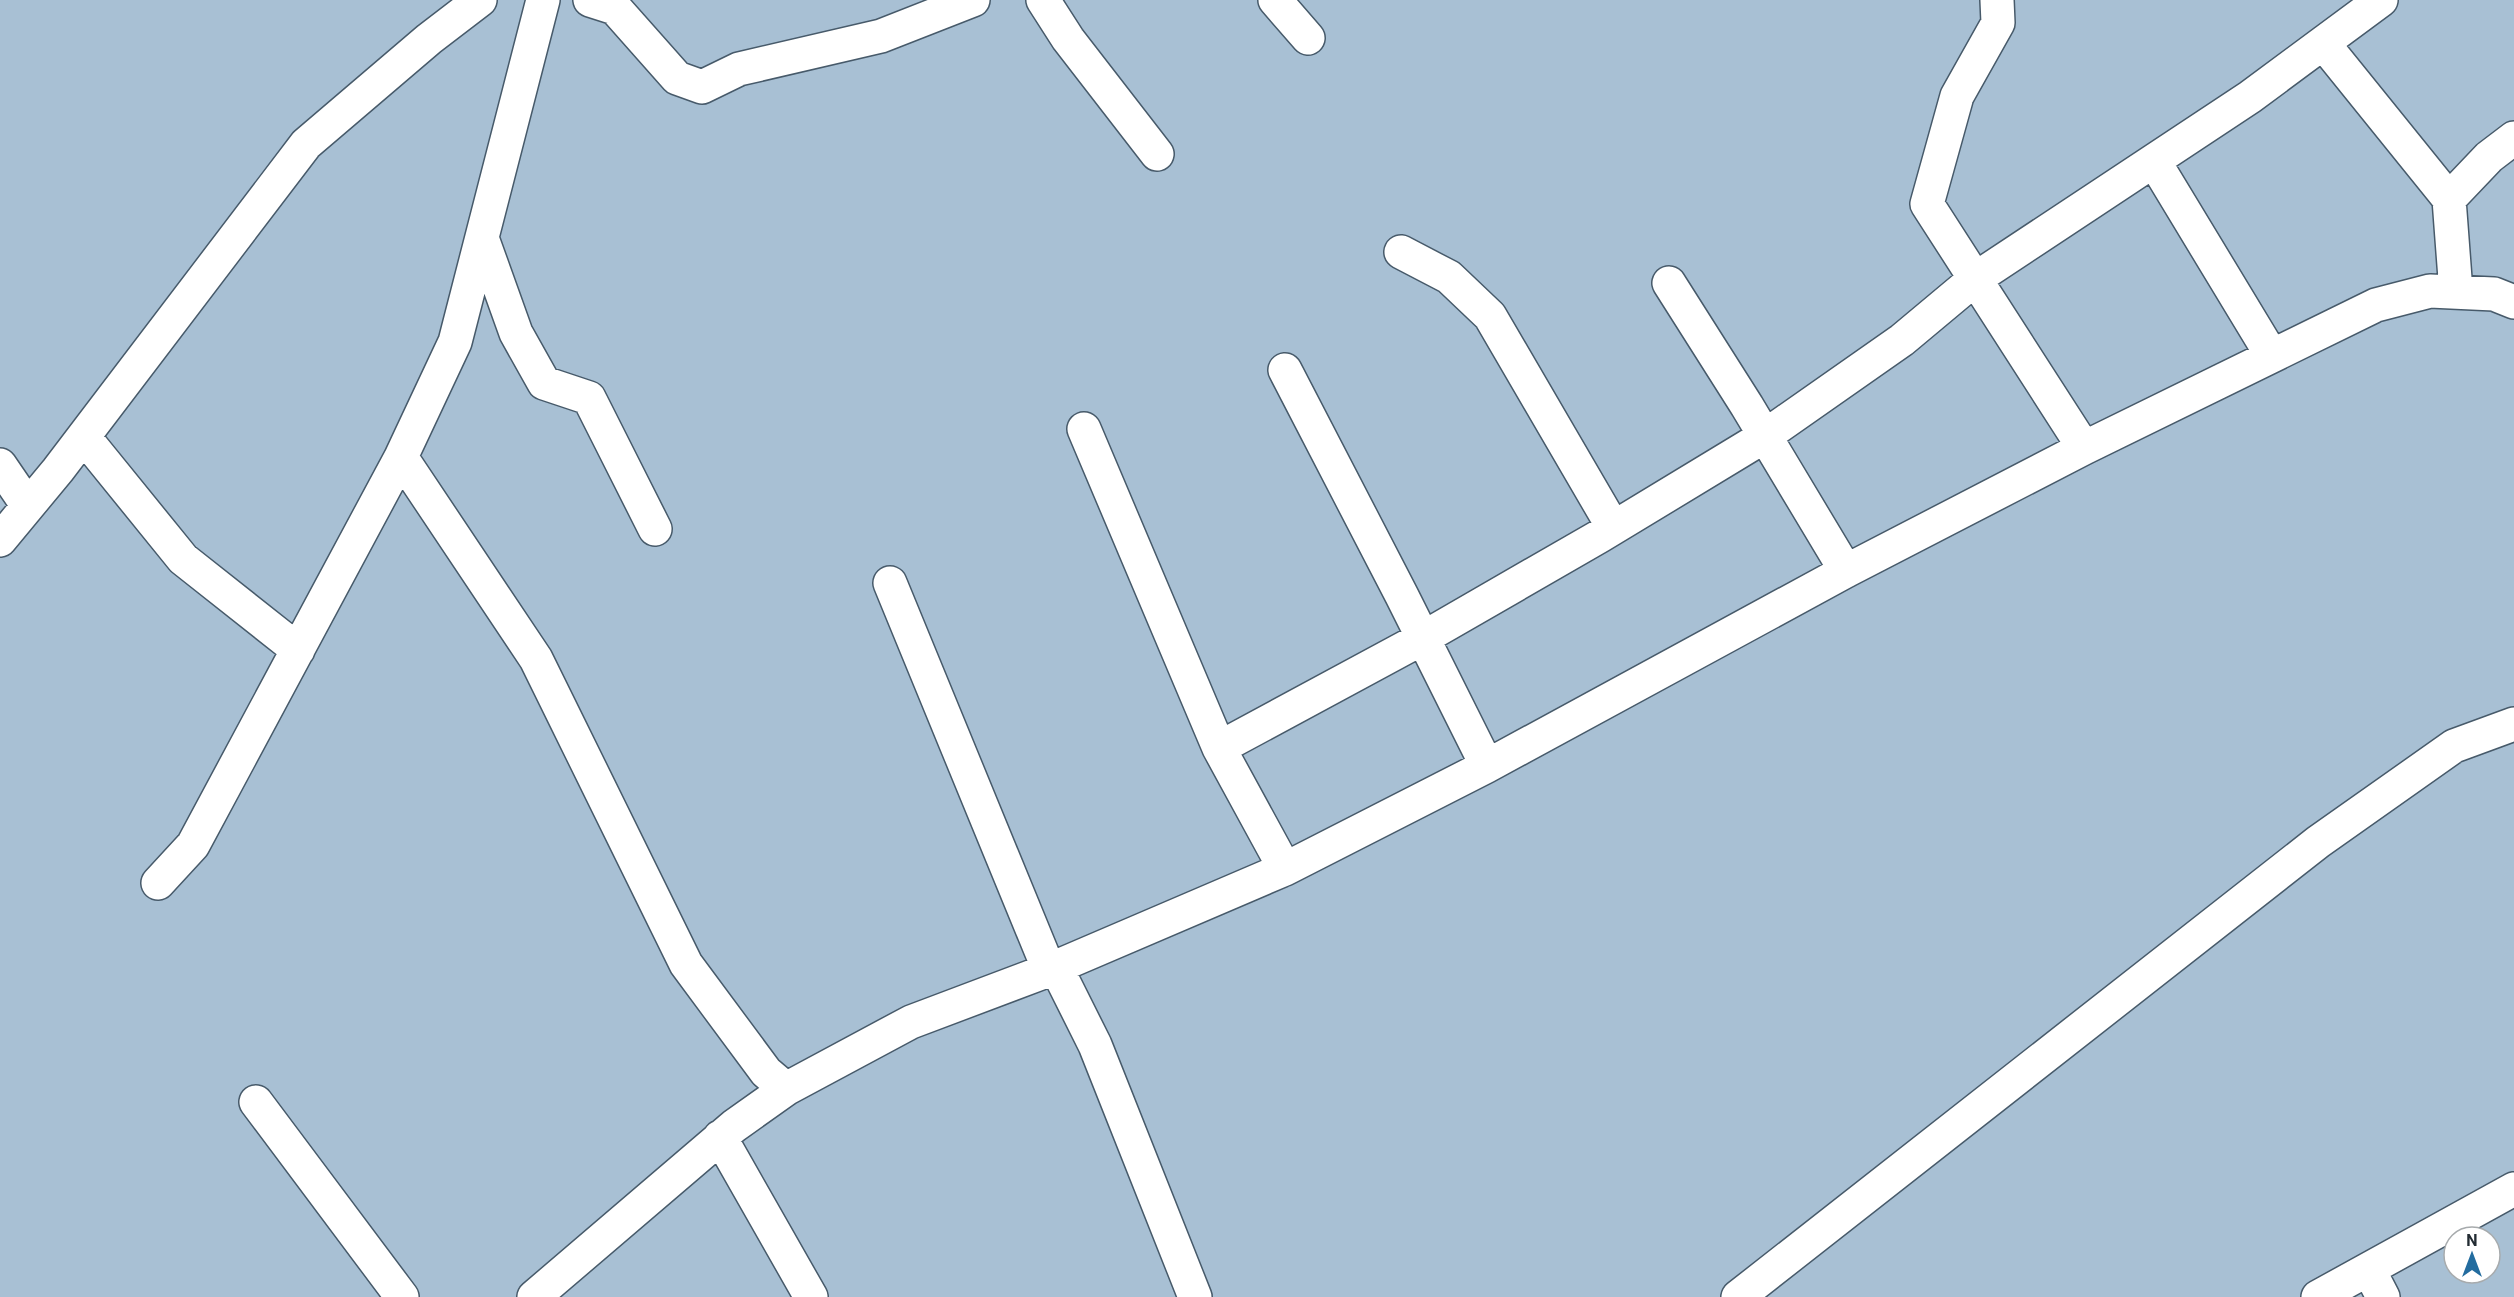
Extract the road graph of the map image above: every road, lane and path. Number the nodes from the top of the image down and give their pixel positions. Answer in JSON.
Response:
{"nodes":[{"id":1,"x":480,"y":0,"type":"edge"},
{"id":2,"x":543,"y":0,"type":"edge"},
{"id":3,"x":590,"y":0,"type":"edge"},
{"id":4,"x":973,"y":0,"type":"edge"},
{"id":5,"x":1043,"y":0,"type":"edge"},
{"id":6,"x":1275,"y":0,"type":"edge"},
{"id":7,"x":1997,"y":0,"type":"edge"},
{"id":8,"x":2381,"y":0,"type":"edge"},
{"id":9,"x":1308,"y":38,"type":"dead end"},
{"id":10,"x":2323,"y":43,"type":"junction"},
{"id":11,"x":2514,"y":138,"type":"edge"},
{"id":12,"x":1157,"y":154,"type":"dead end"},
{"id":13,"x":2154,"y":161,"type":"junction"},
{"id":14,"x":2449,"y":198,"type":"junction"},
{"id":15,"x":482,"y":237,"type":"junction"},
{"id":16,"x":1401,"y":252,"type":"dead end"},
{"id":17,"x":1976,"y":279,"type":"junction"},
{"id":18,"x":1669,"y":283,"type":"dead end"},
{"id":19,"x":2456,"y":292,"type":"junction"},
{"id":20,"x":2514,"y":302,"type":"edge"},
{"id":21,"x":2272,"y":356,"type":"junction"},
{"id":22,"x":1285,"y":370,"type":"dead end"},
{"id":23,"x":1084,"y":429,"type":"dead end"},
{"id":24,"x":1765,"y":436,"type":"junction"},
{"id":25,"x":84,"y":437,"type":"junction"},
{"id":26,"x":2084,"y":448,"type":"junction"},
{"id":27,"x":401,"y":458,"type":"junction"},
{"id":28,"x":0,"y":465,"type":"edge"},
{"id":29,"x":28,"y":506,"type":"junction"},
{"id":30,"x":1613,"y":527,"type":"junction"},
{"id":31,"x":655,"y":529,"type":"dead end"},
{"id":32,"x":0,"y":540,"type":"edge"},
{"id":33,"x":1846,"y":571,"type":"junction"},
{"id":34,"x":890,"y":584,"type":"dead end"},
{"id":35,"x":1423,"y":638,"type":"junction"},
{"id":36,"x":298,"y":650,"type":"junction"},
{"id":37,"x":2514,"y":724,"type":"edge"},
{"id":38,"x":1219,"y":748,"type":"junction"},
{"id":39,"x":1487,"y":766,"type":"junction"},
{"id":40,"x":1285,"y":869,"type":"junction"},
{"id":41,"x":158,"y":883,"type":"dead end"},
{"id":42,"x":1053,"y":968,"type":"junction"},
{"id":43,"x":786,"y":1089,"type":"junction"},
{"id":44,"x":256,"y":1102,"type":"dead end"},
{"id":45,"x":720,"y":1137,"type":"junction"},
{"id":46,"x":2514,"y":1190,"type":"edge"},
{"id":47,"x":2376,"y":1283,"type":"edge"},
{"id":48,"x":402,"y":1297,"type":"edge"},
{"id":49,"x":534,"y":1297,"type":"edge"},
{"id":50,"x":811,"y":1297,"type":"edge"},
{"id":51,"x":1195,"y":1297,"type":"edge"},
{"id":52,"x":1738,"y":1297,"type":"edge"},
{"id":53,"x":2318,"y":1297,"type":"edge"}],
"edges":[{"from":1,"to":25,"type":"street"},
{"from":2,"to":15,"type":"street"},
{"from":3,"to":4,"type":"street"},
{"from":5,"to":12,"type":"street"},
{"from":6,"to":9,"type":"street"},
{"from":7,"to":17,"type":"street"},
{"from":8,"to":10,"type":"street"},
{"from":10,"to":13,"type":"street"},
{"from":10,"to":14,"type":"street"},
{"from":11,"to":14,"type":"street"},
{"from":13,"to":17,"type":"street"},
{"from":13,"to":21,"type":"street"},
{"from":14,"to":19,"type":"street"},
{"from":15,"to":27,"type":"street"},
{"from":15,"to":31,"type":"street"},
{"from":16,"to":30,"type":"street"},
{"from":17,"to":24,"type":"street"},
{"from":17,"to":26,"type":"street"},
{"from":18,"to":24,"type":"street"},
{"from":19,"to":20,"type":"street"},
{"from":19,"to":21,"type":"street"},
{"from":21,"to":26,"type":"street"},
{"from":22,"to":35,"type":"street"},
{"from":23,"to":38,"type":"street"},
{"from":24,"to":30,"type":"street"},
{"from":24,"to":33,"type":"street"},
{"from":25,"to":29,"type":"street"},
{"from":25,"to":36,"type":"street"},
{"from":26,"to":33,"type":"street"},
{"from":27,"to":36,"type":"street"},
{"from":27,"to":43,"type":"street"},
{"from":28,"to":29,"type":"street"},
{"from":29,"to":32,"type":"street"},
{"from":30,"to":35,"type":"street"},
{"from":33,"to":39,"type":"street"},
{"from":34,"to":42,"type":"street"},
{"from":35,"to":38,"type":"street"},
{"from":35,"to":39,"type":"street"},
{"from":36,"to":41,"type":"street"},
{"from":37,"to":52,"type":"street"},
{"from":38,"to":40,"type":"street"},
{"from":39,"to":40,"type":"street"},
{"from":40,"to":42,"type":"street"},
{"from":42,"to":43,"type":"street"},
{"from":42,"to":51,"type":"street"},
{"from":43,"to":45,"type":"street"},
{"from":44,"to":48,"type":"street"},
{"from":45,"to":49,"type":"street"},
{"from":45,"to":50,"type":"street"},
{"from":46,"to":47,"type":"street"},
{"from":47,"to":53,"type":"street"}]}
